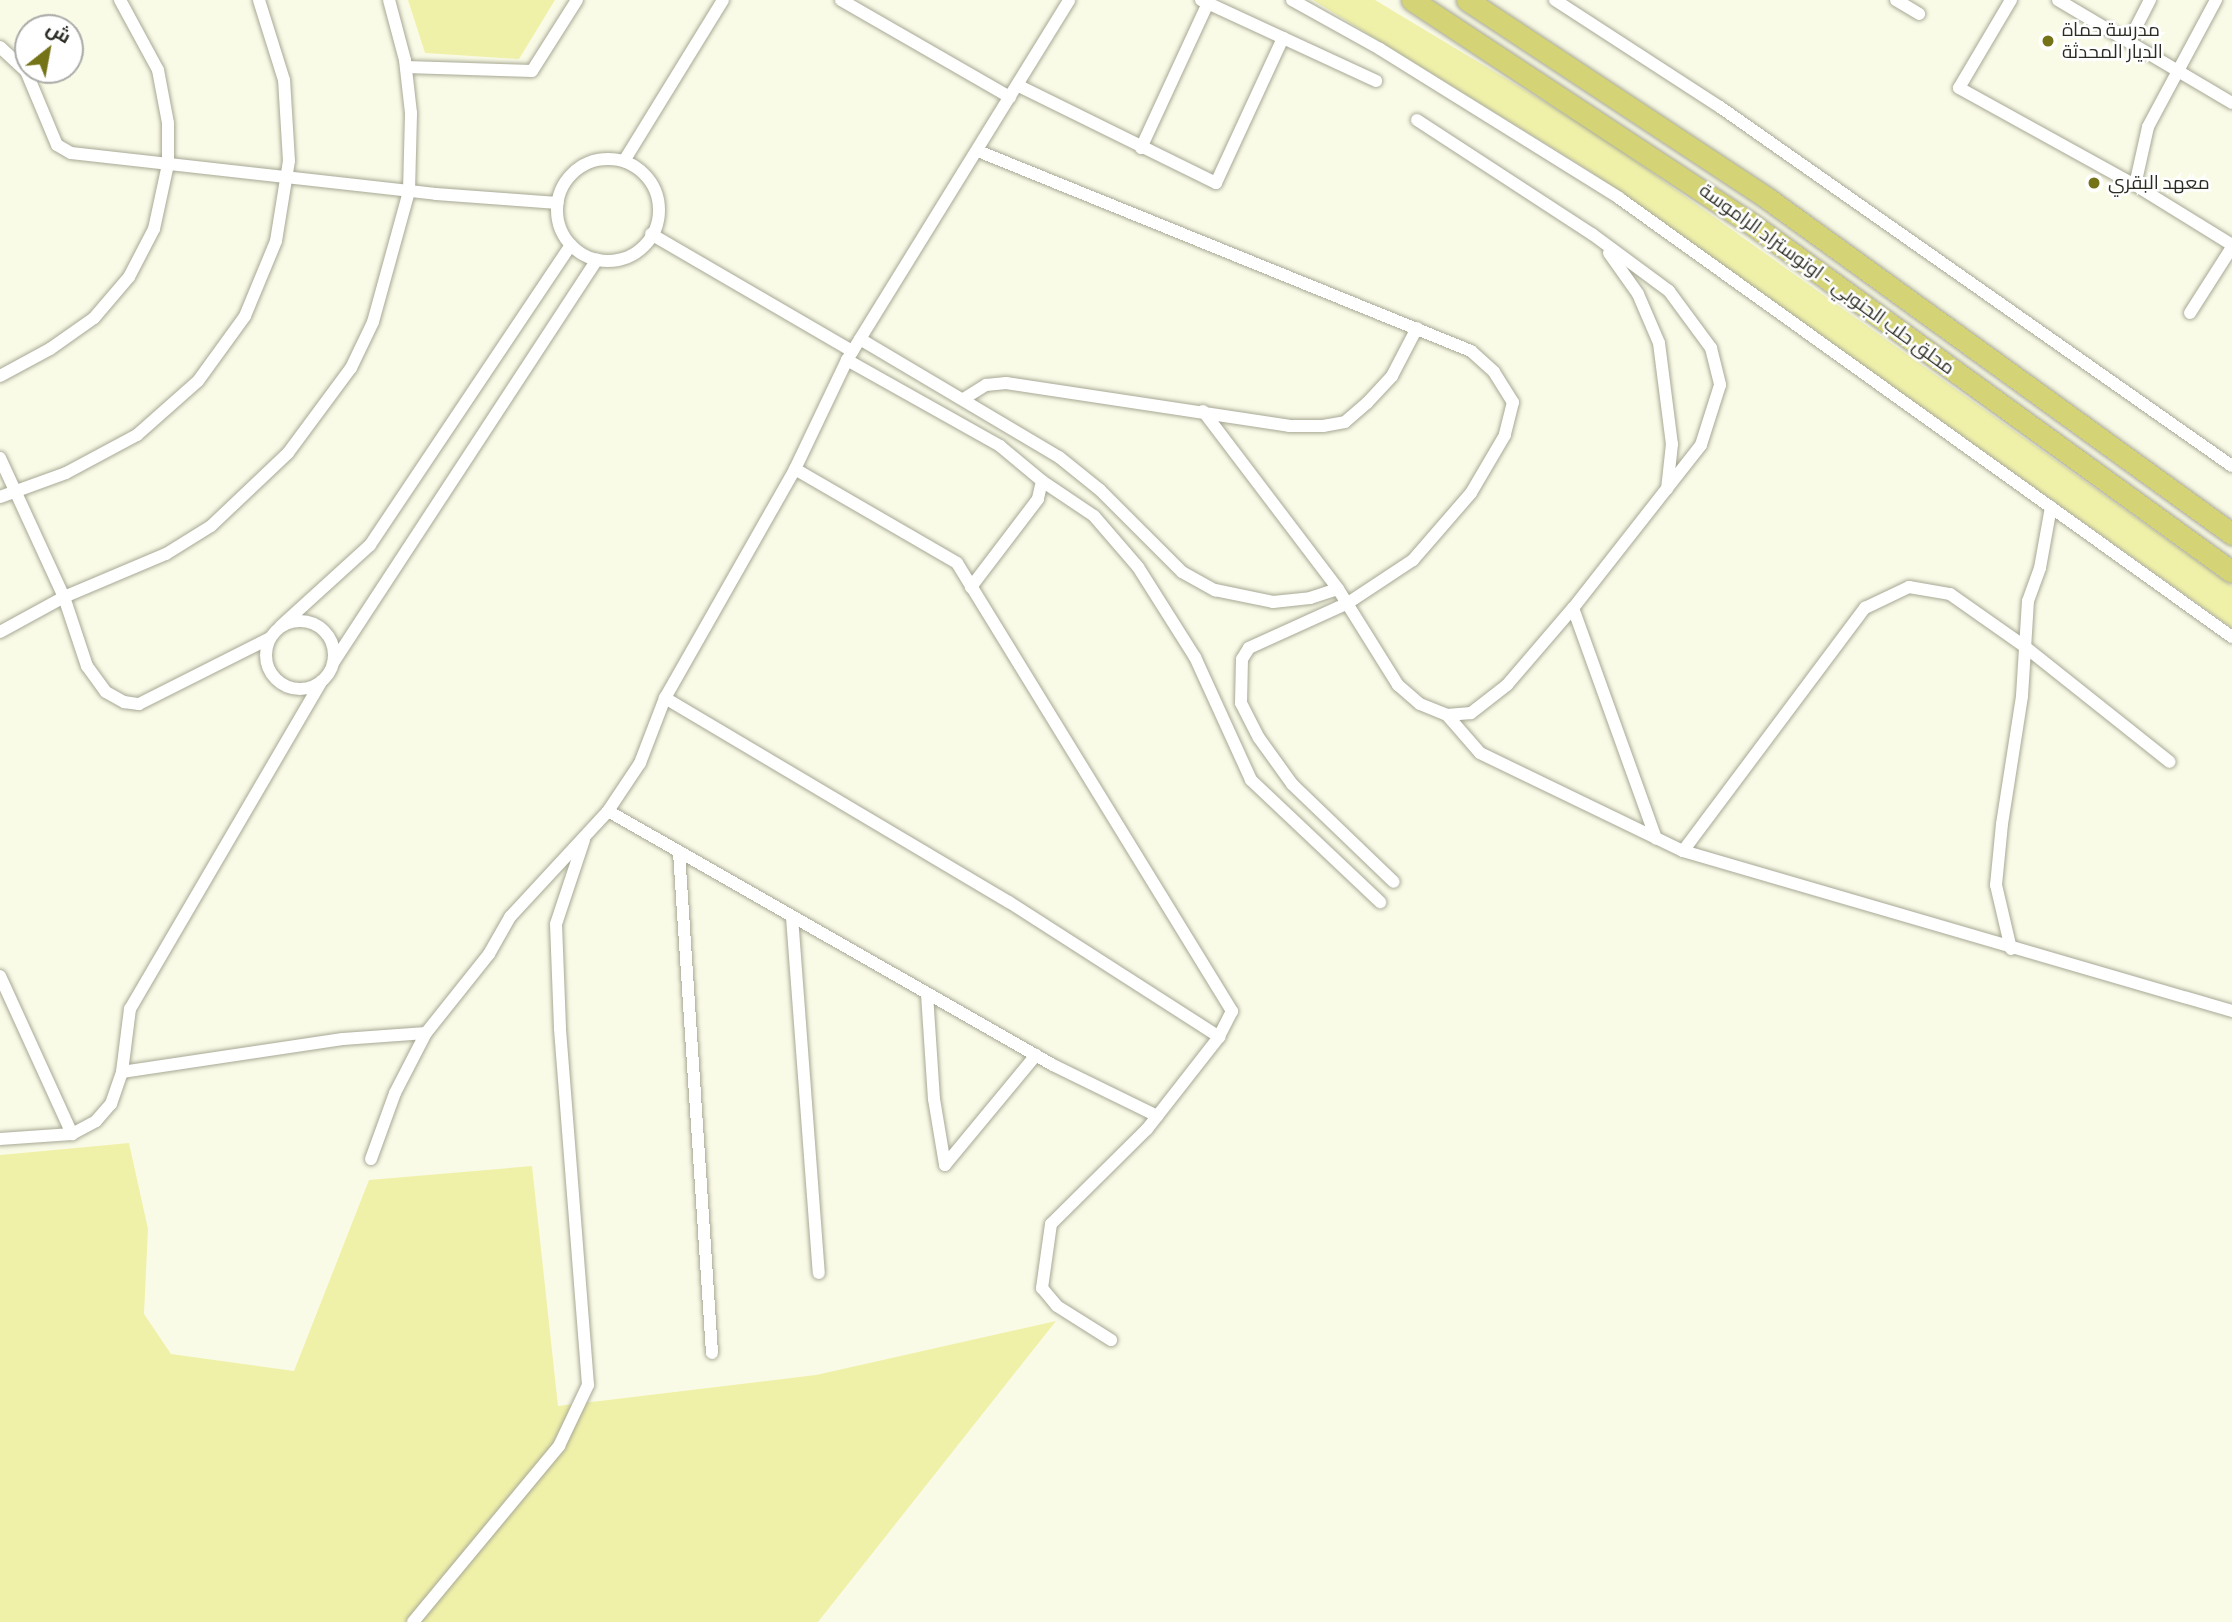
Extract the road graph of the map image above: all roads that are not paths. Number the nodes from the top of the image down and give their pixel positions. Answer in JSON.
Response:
{"nodes":[{"id":1,"x":120,"y":0,"type":"edge"},
{"id":2,"x":259,"y":0,"type":"edge"},
{"id":3,"x":389,"y":0,"type":"edge"},
{"id":4,"x":577,"y":0,"type":"edge"},
{"id":5,"x":723,"y":0,"type":"edge"},
{"id":6,"x":841,"y":0,"type":"edge"},
{"id":7,"x":1069,"y":0,"type":"edge"},
{"id":8,"x":1292,"y":0,"type":"edge"},
{"id":9,"x":1412,"y":0,"type":"edge"},
{"id":10,"x":1467,"y":0,"type":"edge"},
{"id":11,"x":1555,"y":0,"type":"edge"},
{"id":12,"x":1896,"y":0,"type":"edge"},
{"id":13,"x":2011,"y":0,"type":"edge"},
{"id":14,"x":2058,"y":0,"type":"edge"},
{"id":15,"x":2151,"y":0,"type":"edge"},
{"id":16,"x":2216,"y":0,"type":"edge"},
{"id":17,"x":1205,"y":1,"type":"edge"},
{"id":18,"x":1919,"y":14,"type":"dead end"},
{"id":19,"x":1283,"y":38,"type":"junction"},
{"id":20,"x":2129,"y":41,"type":"junction"},
{"id":21,"x":0,"y":47,"type":"edge"},
{"id":22,"x":405,"y":67,"type":"junction"},
{"id":23,"x":2179,"y":69,"type":"junction"},
{"id":24,"x":1376,"y":81,"type":"dead end"},
{"id":25,"x":1017,"y":85,"type":"junction"},
{"id":26,"x":1010,"y":97,"type":"junction"},
{"id":27,"x":2232,"y":103,"type":"edge"},
{"id":28,"x":1417,"y":120,"type":"dead end"},
{"id":29,"x":1140,"y":148,"type":"junction"},
{"id":30,"x":978,"y":151,"type":"junction"},
{"id":31,"x":624,"y":160,"type":"junction"},
{"id":32,"x":168,"y":164,"type":"junction"},
{"id":33,"x":288,"y":177,"type":"junction"},
{"id":34,"x":2135,"y":185,"type":"junction"},
{"id":35,"x":409,"y":191,"type":"junction"},
{"id":36,"x":558,"y":203,"type":"junction"},
{"id":37,"x":652,"y":234,"type":"junction"},
{"id":38,"x":1592,"y":234,"type":"junction"},
{"id":39,"x":571,"y":245,"type":"junction"},
{"id":40,"x":2232,"y":246,"type":"edge"},
{"id":41,"x":597,"y":260,"type":"junction"},
{"id":42,"x":2190,"y":313,"type":"dead end"},
{"id":43,"x":1417,"y":328,"type":"junction"},
{"id":44,"x":860,"y":338,"type":"junction"},
{"id":45,"x":850,"y":356,"type":"junction"},
{"id":46,"x":0,"y":376,"type":"edge"},
{"id":47,"x":965,"y":398,"type":"junction"},
{"id":48,"x":1203,"y":411,"type":"junction"},
{"id":49,"x":0,"y":458,"type":"edge"},
{"id":50,"x":2232,"y":466,"type":"edge"},
{"id":51,"x":795,"y":469,"type":"junction"},
{"id":52,"x":1042,"y":481,"type":"junction"},
{"id":53,"x":1667,"y":489,"type":"junction"},
{"id":54,"x":14,"y":490,"type":"junction"},
{"id":55,"x":0,"y":497,"type":"edge"},
{"id":56,"x":2051,"y":507,"type":"junction"},
{"id":57,"x":2232,"y":534,"type":"edge"},
{"id":58,"x":2232,"y":572,"type":"edge"},
{"id":59,"x":971,"y":587,"type":"junction"},
{"id":60,"x":1338,"y":589,"type":"junction"},
{"id":61,"x":64,"y":597,"type":"junction"},
{"id":62,"x":1348,"y":603,"type":"junction"},
{"id":63,"x":1573,"y":608,"type":"junction"},
{"id":64,"x":281,"y":626,"type":"junction"},
{"id":65,"x":0,"y":632,"type":"edge"},
{"id":66,"x":2232,"y":637,"type":"edge"},
{"id":67,"x":270,"y":638,"type":"junction"},
{"id":68,"x":2024,"y":646,"type":"junction"},
{"id":69,"x":333,"y":663,"type":"junction"},
{"id":70,"x":322,"y":681,"type":"junction"},
{"id":71,"x":665,"y":698,"type":"junction"},
{"id":72,"x":1447,"y":715,"type":"junction"},
{"id":73,"x":2170,"y":762,"type":"dead end"},
{"id":74,"x":608,"y":811,"type":"junction"},
{"id":75,"x":584,"y":839,"type":"junction"},
{"id":76,"x":1656,"y":839,"type":"junction"},
{"id":77,"x":1683,"y":851,"type":"junction"},
{"id":78,"x":679,"y":852,"type":"junction"},
{"id":79,"x":1394,"y":882,"type":"dead end"},
{"id":80,"x":1380,"y":902,"type":"dead end"},
{"id":81,"x":792,"y":917,"type":"junction"},
{"id":82,"x":2011,"y":949,"type":"junction"},
{"id":83,"x":0,"y":976,"type":"edge"},
{"id":84,"x":928,"y":994,"type":"junction"},
{"id":85,"x":2232,"y":1011,"type":"edge"},
{"id":86,"x":426,"y":1033,"type":"junction"},
{"id":87,"x":1219,"y":1037,"type":"junction"},
{"id":88,"x":1036,"y":1055,"type":"junction"},
{"id":89,"x":122,"y":1072,"type":"junction"},
{"id":90,"x":1157,"y":1116,"type":"junction"},
{"id":91,"x":72,"y":1134,"type":"junction"},
{"id":92,"x":0,"y":1139,"type":"edge"},
{"id":93,"x":371,"y":1159,"type":"dead end"},
{"id":94,"x":819,"y":1273,"type":"dead end"},
{"id":95,"x":1111,"y":1340,"type":"dead end"},
{"id":96,"x":712,"y":1353,"type":"dead end"},
{"id":97,"x":413,"y":1622,"type":"edge"}],
"edges":[{"from":1,"to":32,"type":"street"},
{"from":2,"to":33,"type":"street"},
{"from":3,"to":22,"type":"street"},
{"from":4,"to":22,"type":"street"},
{"from":5,"to":31,"type":"street"},
{"from":6,"to":26,"type":"street"},
{"from":7,"to":25,"type":"street"},
{"from":8,"to":56,"type":"street"},
{"from":9,"to":58,"type":"highway","name":"محلق حلب الجنوبي - اوتوستراد الراموسة"},
{"from":10,"to":57,"type":"highway","name":"محلق حلب الجنوبي - اوتوستراد الراموسة"},
{"from":11,"to":50,"type":"street"},
{"from":12,"to":18,"type":"street"},
{"from":13,"to":34,"type":"street"},
{"from":14,"to":20,"type":"street"},
{"from":15,"to":20,"type":"street"},
{"from":16,"to":23,"type":"street"},
{"from":17,"to":19,"type":"street"},
{"from":17,"to":29,"type":"street"},
{"from":19,"to":24,"type":"street"},
{"from":19,"to":29,"type":"street"},
{"from":20,"to":23,"type":"street"},
{"from":21,"to":32,"type":"street"},
{"from":22,"to":35,"type":"street"},
{"from":23,"to":27,"type":"street"},
{"from":23,"to":34,"type":"street"},
{"from":25,"to":26,"type":"street"},
{"from":25,"to":29,"type":"street"},
{"from":26,"to":30,"type":"street"},
{"from":28,"to":38,"type":"street"},
{"from":30,"to":43,"type":"street"},
{"from":30,"to":44,"type":"street"},
{"from":31,"to":36,"type":"street"},
{"from":31,"to":37,"type":"street"},
{"from":32,"to":33,"type":"street"},
{"from":32,"to":46,"type":"street"},
{"from":33,"to":35,"type":"street"},
{"from":33,"to":54,"type":"street"},
{"from":34,"to":40,"type":"street"},
{"from":35,"to":36,"type":"street"},
{"from":35,"to":61,"type":"street"},
{"from":36,"to":39,"type":"street"},
{"from":37,"to":41,"type":"street"},
{"from":37,"to":45,"type":"street"},
{"from":38,"to":53,"type":"street"},
{"from":38,"to":53,"type":"street"},
{"from":39,"to":41,"type":"street"},
{"from":39,"to":64,"type":"street"},
{"from":40,"to":42,"type":"street"},
{"from":41,"to":69,"type":"street"},
{"from":43,"to":48,"type":"street"},
{"from":43,"to":62,"type":"street"},
{"from":44,"to":45,"type":"street"},
{"from":44,"to":47,"type":"street"},
{"from":45,"to":51,"type":"street"},
{"from":45,"to":52,"type":"street"},
{"from":47,"to":48,"type":"street"},
{"from":47,"to":60,"type":"street"},
{"from":48,"to":60,"type":"street"},
{"from":49,"to":54,"type":"street"},
{"from":51,"to":59,"type":"street"},
{"from":51,"to":71,"type":"street"},
{"from":52,"to":59,"type":"street"},
{"from":52,"to":80,"type":"street"},
{"from":53,"to":63,"type":"street"},
{"from":54,"to":55,"type":"street"},
{"from":54,"to":61,"type":"street"},
{"from":56,"to":66,"type":"street"},
{"from":56,"to":68,"type":"street"},
{"from":59,"to":87,"type":"street"},
{"from":60,"to":62,"type":"street"},
{"from":61,"to":65,"type":"street"},
{"from":61,"to":67,"type":"street"},
{"from":62,"to":72,"type":"street"},
{"from":62,"to":79,"type":"street"},
{"from":63,"to":72,"type":"street"},
{"from":63,"to":76,"type":"street"},
{"from":64,"to":67,"type":"street"},
{"from":64,"to":69,"type":"street"},
{"from":67,"to":70,"type":"street"},
{"from":68,"to":73,"type":"street"},
{"from":68,"to":77,"type":"street"},
{"from":68,"to":82,"type":"street"},
{"from":69,"to":70,"type":"street"},
{"from":70,"to":89,"type":"street"},
{"from":71,"to":74,"type":"street"},
{"from":71,"to":87,"type":"street"},
{"from":72,"to":76,"type":"street"},
{"from":74,"to":75,"type":"street"},
{"from":74,"to":78,"type":"street"},
{"from":75,"to":86,"type":"street"},
{"from":75,"to":97,"type":"street"},
{"from":76,"to":77,"type":"street"},
{"from":77,"to":82,"type":"street"},
{"from":78,"to":81,"type":"street"},
{"from":78,"to":96,"type":"street"},
{"from":81,"to":84,"type":"street"},
{"from":81,"to":94,"type":"street"},
{"from":82,"to":85,"type":"street"},
{"from":83,"to":91,"type":"street"},
{"from":84,"to":88,"type":"street"},
{"from":84,"to":88,"type":"street"},
{"from":86,"to":89,"type":"street"},
{"from":86,"to":93,"type":"street"},
{"from":87,"to":90,"type":"street"},
{"from":88,"to":90,"type":"street"},
{"from":89,"to":91,"type":"street"},
{"from":90,"to":95,"type":"street"},
{"from":91,"to":92,"type":"street"}]}
